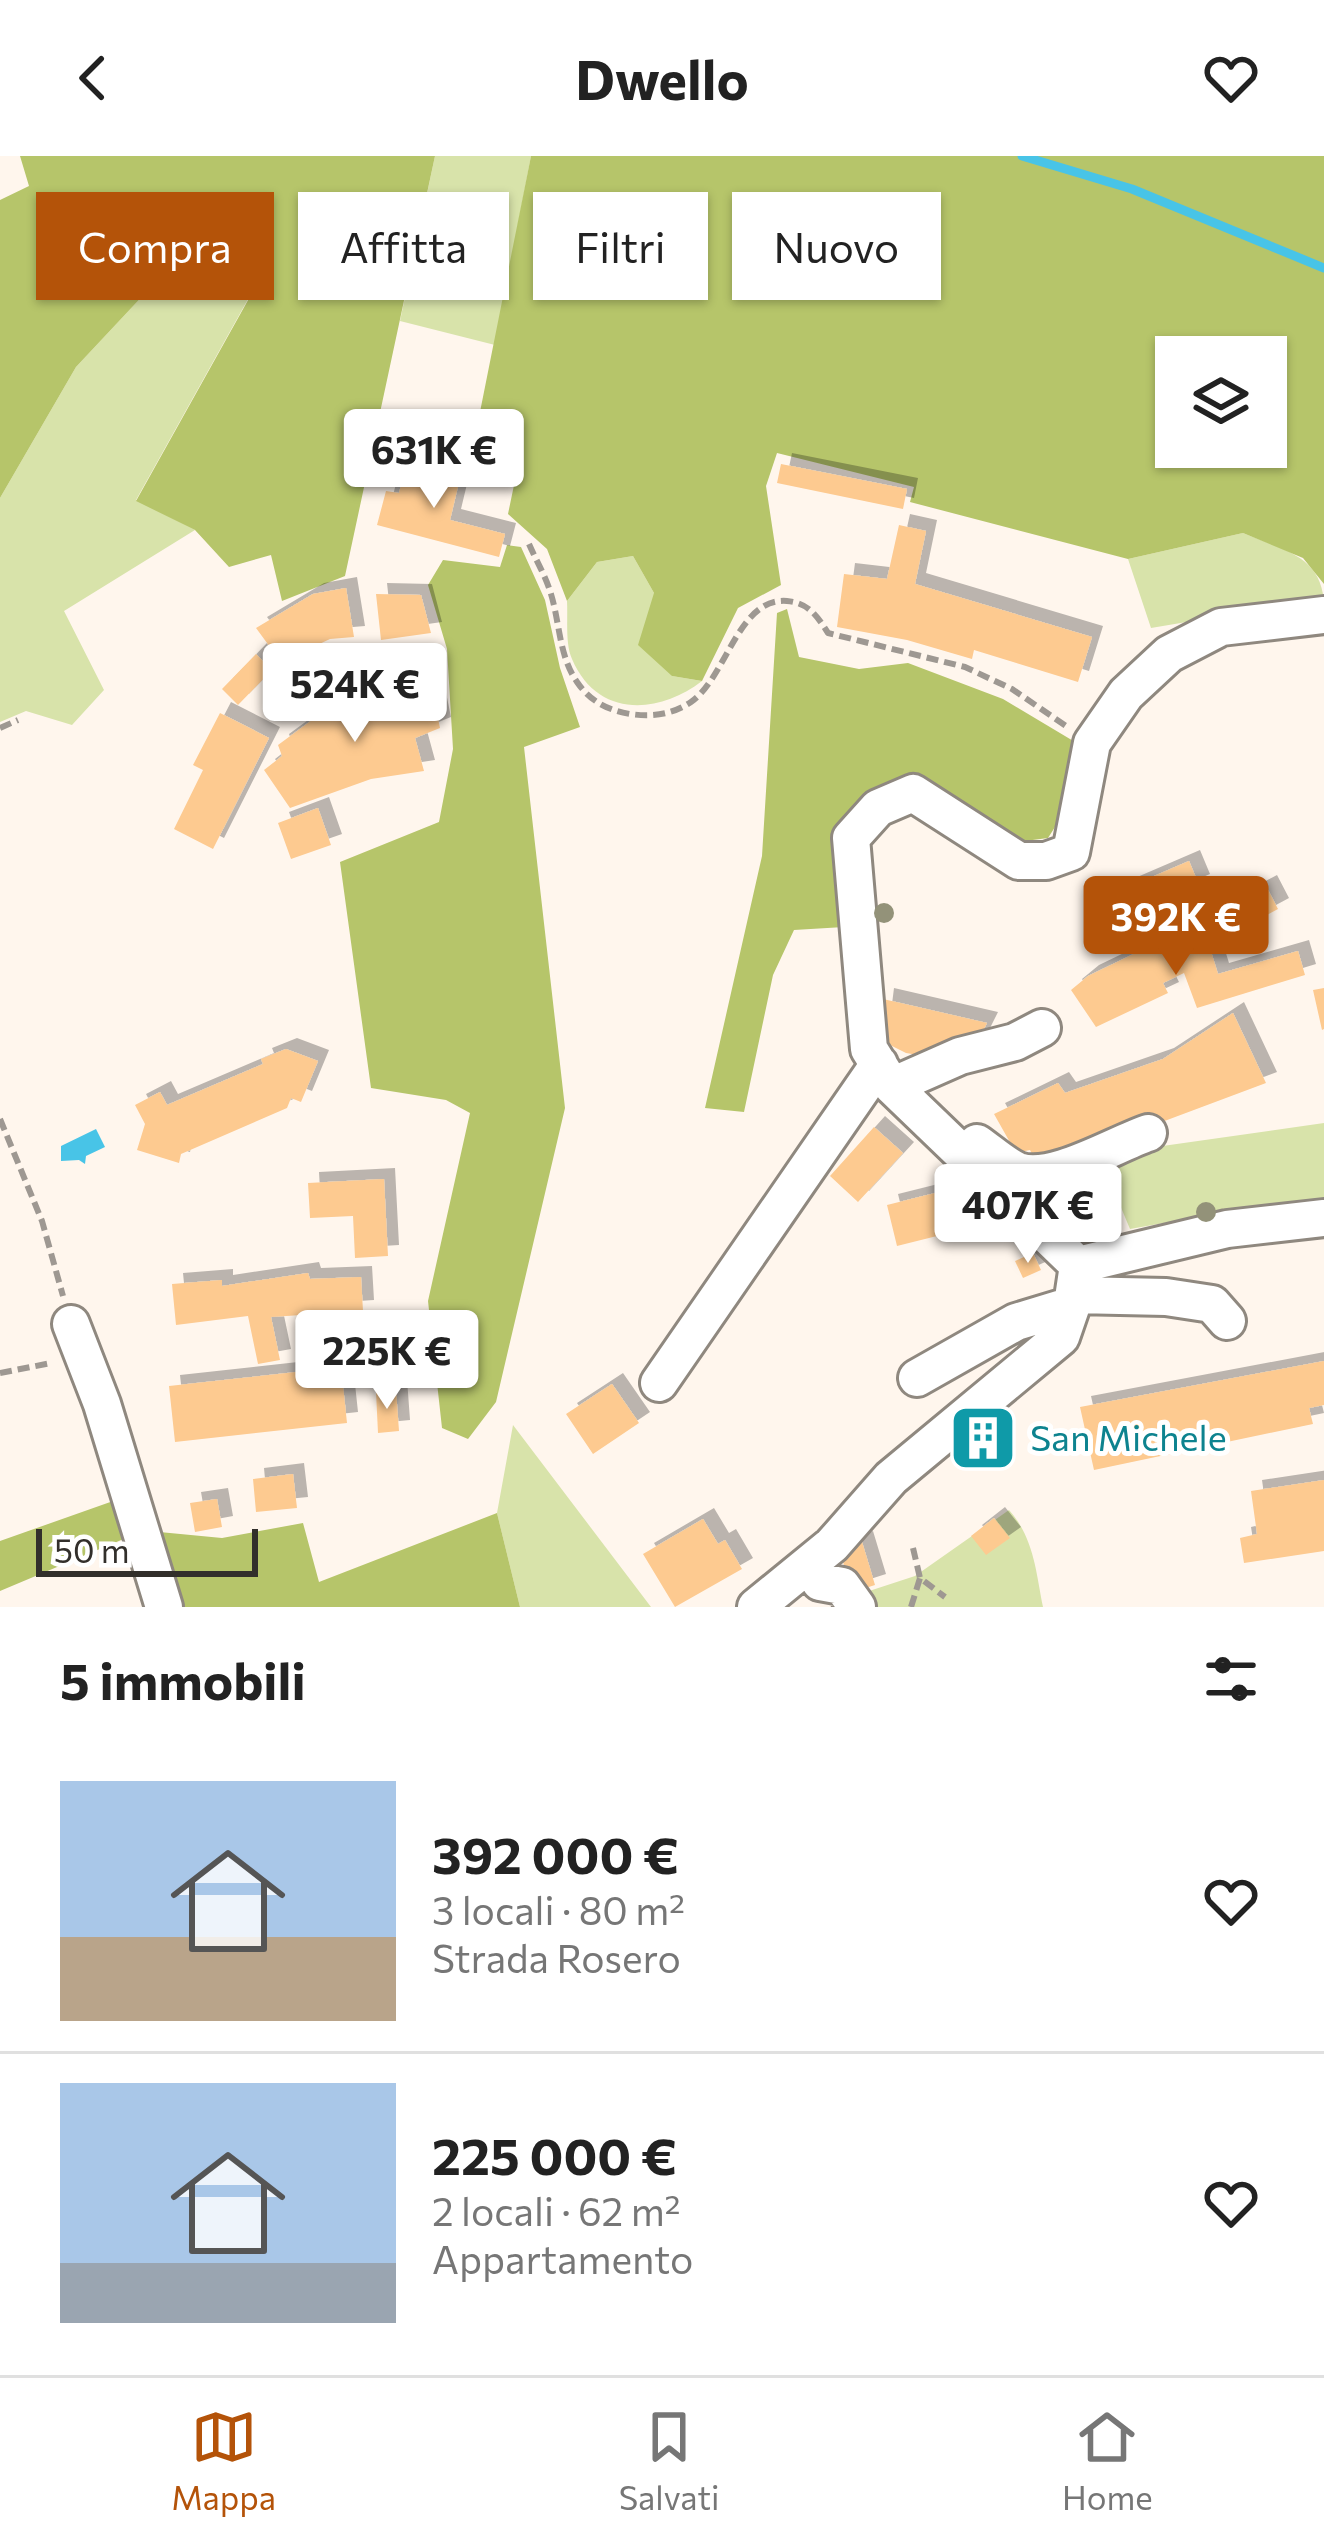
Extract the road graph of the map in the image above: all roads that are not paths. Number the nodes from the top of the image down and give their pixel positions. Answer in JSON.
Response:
{"nodes":[{"id":1,"x":1324,"y":616,"type":"edge"},
{"id":2,"x":1042,"y":1028,"type":"dead end"},
{"id":3,"x":886,"y":1075,"type":"junction"},
{"id":4,"x":1148,"y":1133,"type":"dead end"},
{"id":5,"x":946,"y":1135,"type":"junction"},
{"id":6,"x":1324,"y":1218,"type":"edge"},
{"id":7,"x":1074,"y":1289,"type":"junction"},
{"id":8,"x":1227,"y":1321,"type":"dead end"},
{"id":9,"x":78,"y":1341,"type":"road end"},
{"id":10,"x":658,"y":1383,"type":"dead end"},
{"id":11,"x":983,"y":1405,"type":"junction"},
{"id":12,"x":819,"y":1584,"type":"edge"},
{"id":13,"x":164,"y":1607,"type":"edge"},
{"id":14,"x":756,"y":1607,"type":"edge"},
{"id":15,"x":857,"y":1607,"type":"edge"}],
"edges":[{"from":1,"to":3,"type":"street"},
{"from":2,"to":3,"type":"street"},
{"from":3,"to":5,"type":"street"},
{"from":3,"to":10,"type":"street"},
{"from":4,"to":5,"type":"street"},
{"from":5,"to":7,"type":"street"},
{"from":6,"to":7,"type":"street"},
{"from":7,"to":8,"type":"street"},
{"from":7,"to":11,"type":"street"},
{"from":7,"to":11,"type":"street"},
{"from":9,"to":13,"type":"street"},
{"from":11,"to":12,"type":"street"},
{"from":12,"to":14,"type":"street"},
{"from":12,"to":15,"type":"street"}]}
